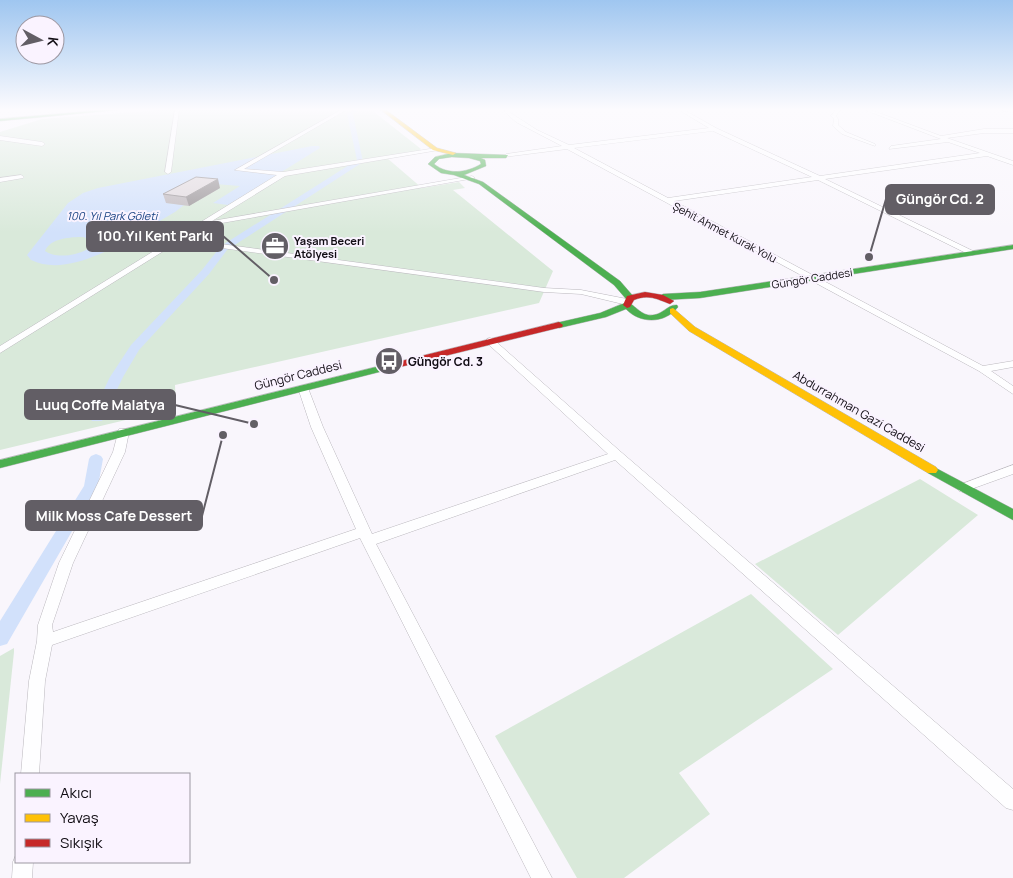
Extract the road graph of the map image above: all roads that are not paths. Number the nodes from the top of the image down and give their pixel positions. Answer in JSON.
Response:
{"nodes":[{"id":1,"x":171,"y":151,"type":"edge"},
{"id":2,"x":272,"y":151,"type":"edge"},
{"id":3,"x":432,"y":151,"type":"edge"},
{"id":4,"x":541,"y":151,"type":"edge"},
{"id":5,"x":575,"y":151,"type":"edge"},
{"id":6,"x":762,"y":151,"type":"edge"},
{"id":7,"x":979,"y":151,"type":"edge"},
{"id":8,"x":434,"y":153,"type":"junction"},
{"id":9,"x":987,"y":154,"type":"junction"},
{"id":10,"x":466,"y":155,"type":"junction"},
{"id":11,"x":506,"y":156,"type":"junction"},
{"id":12,"x":1013,"y":163,"type":"edge"},
{"id":13,"x":482,"y":166,"type":"junction"},
{"id":14,"x":168,"y":172,"type":"dead end"},
{"id":15,"x":451,"y":172,"type":"junction"},
{"id":16,"x":283,"y":174,"type":"junction"},
{"id":17,"x":21,"y":177,"type":"dead end"},
{"id":18,"x":822,"y":178,"type":"junction"},
{"id":19,"x":0,"y":180,"type":"edge"},
{"id":20,"x":476,"y":180,"type":"junction"},
{"id":21,"x":668,"y":200,"type":"junction"},
{"id":22,"x":202,"y":225,"type":"junction"},
{"id":23,"x":178,"y":240,"type":"junction"},
{"id":24,"x":1011,"y":249,"type":"edge"},
{"id":25,"x":970,"y":253,"type":"junction"},
{"id":26,"x":810,"y":278,"type":"junction"},
{"id":27,"x":618,"y":283,"type":"junction"},
{"id":28,"x":649,"y":294,"type":"junction"},
{"id":29,"x":700,"y":296,"type":"junction"},
{"id":30,"x":663,"y":297,"type":"junction"},
{"id":31,"x":628,"y":301,"type":"junction"},
{"id":32,"x":673,"y":309,"type":"junction"},
{"id":33,"x":640,"y":315,"type":"junction"},
{"id":34,"x":603,"y":316,"type":"junction"},
{"id":35,"x":655,"y":317,"type":"junction"},
{"id":36,"x":692,"y":329,"type":"junction"},
{"id":37,"x":490,"y":341,"type":"junction"},
{"id":38,"x":0,"y":350,"type":"edge"},
{"id":39,"x":1013,"y":364,"type":"edge"},
{"id":40,"x":982,"y":369,"type":"junction"},
{"id":41,"x":303,"y":388,"type":"junction"},
{"id":42,"x":1013,"y":391,"type":"edge"},
{"id":43,"x":123,"y":432,"type":"junction"},
{"id":44,"x":618,"y":455,"type":"junction"},
{"id":45,"x":0,"y":464,"type":"edge"},
{"id":46,"x":1013,"y":469,"type":"edge"},
{"id":47,"x":963,"y":488,"type":"junction"},
{"id":48,"x":1013,"y":515,"type":"edge"},
{"id":49,"x":366,"y":537,"type":"junction"},
{"id":50,"x":45,"y":641,"type":"junction"},
{"id":51,"x":30,"y":773,"type":"edge"},
{"id":52,"x":1013,"y":801,"type":"edge"},
{"id":53,"x":23,"y":863,"type":"edge"},
{"id":54,"x":22,"y":878,"type":"edge"},
{"id":55,"x":542,"y":878,"type":"edge"}],
"edges":[{"from":1,"to":14,"type":"street"},
{"from":2,"to":16,"type":"street"},
{"from":3,"to":8,"type":"main road"},
{"from":4,"to":11,"type":"street"},
{"from":5,"to":21,"type":"street","name":"Şehit Ahmet Kurak Yolu"},
{"from":6,"to":18,"type":"street"},
{"from":7,"to":9,"type":"street"},
{"from":8,"to":10,"type":"main road"},
{"from":8,"to":15,"type":"main road"},
{"from":8,"to":16,"type":"street"},
{"from":9,"to":12,"type":"street"},
{"from":9,"to":18,"type":"street"},
{"from":10,"to":11,"type":"main road"},
{"from":10,"to":13,"type":"main road"},
{"from":11,"to":13,"type":"main road"},
{"from":13,"to":15,"type":"main road"},
{"from":13,"to":20,"type":"main road"},
{"from":15,"to":20,"type":"main road"},
{"from":16,"to":22,"type":"street"},
{"from":17,"to":19,"type":"street"},
{"from":18,"to":21,"type":"street"},
{"from":18,"to":25,"type":"street"},
{"from":20,"to":22,"type":"street"},
{"from":20,"to":27,"type":"main road"},
{"from":21,"to":26,"type":"street","name":"Şehit Ahmet Kurak Yolu"},
{"from":22,"to":23,"type":"street"},
{"from":23,"to":31,"type":"street"},
{"from":23,"to":38,"type":"street"},
{"from":24,"to":25,"type":"main road","name":"Güngör Caddesi"},
{"from":25,"to":26,"type":"main road","name":"Güngör Caddesi"},
{"from":26,"to":29,"type":"main road","name":"Güngör Caddesi"},
{"from":26,"to":40,"type":"street","name":"Şehit Ahmet Kurak Yolu"},
{"from":27,"to":28,"type":"main road","name":"Güngör Caddesi"},
{"from":27,"to":31,"type":"main road"},
{"from":28,"to":30,"type":"main road","name":"Güngör Caddesi"},
{"from":28,"to":31,"type":"main road","name":"Güngör Caddesi"},
{"from":29,"to":30,"type":"main road","name":"Güngör Caddesi"},
{"from":29,"to":32,"type":"main road","name":"Güngör Caddesi"},
{"from":30,"to":32,"type":"main road","name":"Abdurrahman Gazi Caddesi"},
{"from":31,"to":33,"type":"main road"},
{"from":31,"to":34,"type":"main road","name":"Güngör Caddesi"},
{"from":32,"to":35,"type":"main road","name":"Güngör Caddesi"},
{"from":32,"to":36,"type":"main road","name":"Abdurrahman Gazi Caddesi"},
{"from":33,"to":34,"type":"main road","name":"Güngör Caddesi"},
{"from":33,"to":35,"type":"main road","name":"Güngör Caddesi"},
{"from":34,"to":37,"type":"main road","name":"Güngör Caddesi"},
{"from":35,"to":36,"type":"main road","name":"Abdurrahman Gazi Caddesi"},
{"from":36,"to":47,"type":"main road","name":"Abdurrahman Gazi Caddesi"},
{"from":37,"to":41,"type":"main road","name":"Güngör Caddesi"},
{"from":37,"to":44,"type":"street"},
{"from":39,"to":40,"type":"street"},
{"from":40,"to":42,"type":"street","name":"Şehit Ahmet Kurak Yolu"},
{"from":41,"to":43,"type":"main road","name":"Güngör Caddesi"},
{"from":41,"to":49,"type":"street"},
{"from":43,"to":45,"type":"main road","name":"Güngör Caddesi"},
{"from":43,"to":50,"type":"street"},
{"from":44,"to":49,"type":"street"},
{"from":44,"to":52,"type":"street"},
{"from":46,"to":47,"type":"street"},
{"from":47,"to":48,"type":"main road","name":"Abdurrahman Gazi Caddesi"},
{"from":49,"to":50,"type":"street"},
{"from":49,"to":55,"type":"street"},
{"from":50,"to":51,"type":"street"},
{"from":53,"to":54,"type":"street"}]}
